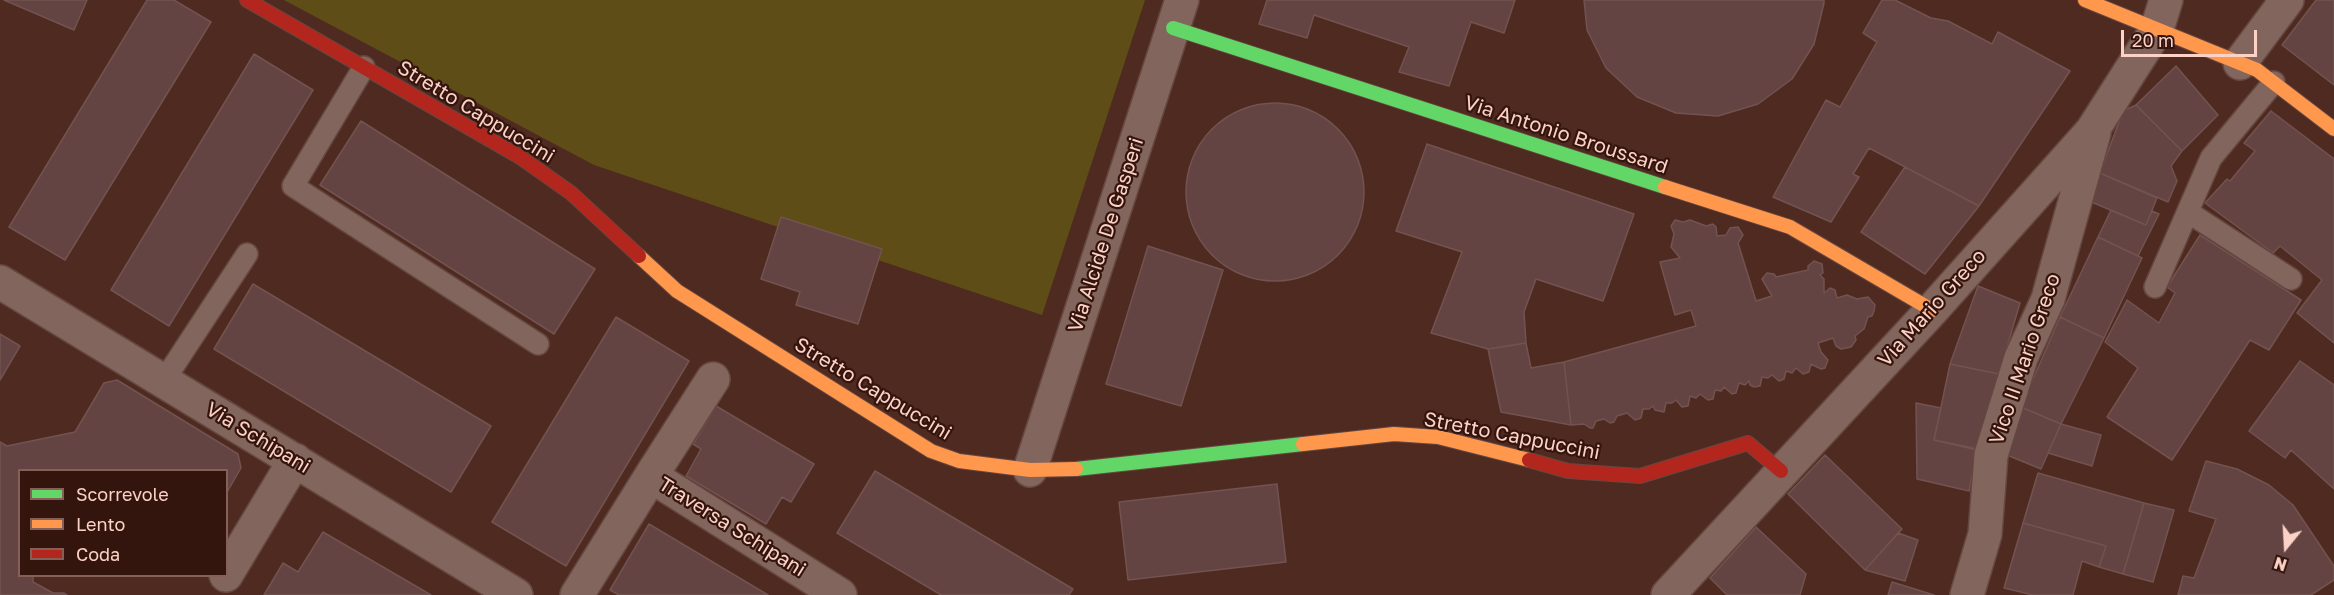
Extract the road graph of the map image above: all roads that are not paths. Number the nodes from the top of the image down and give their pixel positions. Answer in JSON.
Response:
{"nodes":[{"id":1,"x":247,"y":0,"type":"edge"},
{"id":2,"x":2085,"y":0,"type":"edge"},
{"id":3,"x":2287,"y":0,"type":"edge"},
{"id":4,"x":1178,"y":14,"type":"edge"},
{"id":5,"x":2161,"y":14,"type":"edge"},
{"id":6,"x":2240,"y":63,"type":"junction"},
{"id":7,"x":364,"y":67,"type":"junction"},
{"id":8,"x":2274,"y":82,"type":"junction"},
{"id":9,"x":2096,"y":126,"type":"junction"},
{"id":10,"x":2334,"y":129,"type":"edge"},
{"id":11,"x":2188,"y":212,"type":"junction"},
{"id":12,"x":247,"y":254,"type":"dead end"},
{"id":13,"x":2291,"y":279,"type":"dead end"},
{"id":14,"x":0,"y":282,"type":"edge"},
{"id":15,"x":2155,"y":287,"type":"dead end"},
{"id":16,"x":1932,"y":310,"type":"junction"},
{"id":17,"x":538,"y":344,"type":"dead end"},
{"id":18,"x":713,"y":379,"type":"dead end"},
{"id":19,"x":164,"y":382,"type":"junction"},
{"id":20,"x":295,"y":460,"type":"junction"},
{"id":21,"x":1030,"y":470,"type":"junction"},
{"id":22,"x":1781,"y":471,"type":"junction"},
{"id":23,"x":651,"y":476,"type":"junction"},
{"id":24,"x":228,"y":572,"type":"edge"},
{"id":25,"x":225,"y":577,"type":"edge"},
{"id":26,"x":215,"y":595,"type":"edge"},
{"id":27,"x":516,"y":595,"type":"edge"},
{"id":28,"x":578,"y":595,"type":"edge"},
{"id":29,"x":840,"y":595,"type":"edge"},
{"id":30,"x":1668,"y":595,"type":"edge"},
{"id":31,"x":1966,"y":595,"type":"edge"}],
"edges":[{"from":1,"to":7,"type":"street","name":"Stretto Cappuccini"},
{"from":2,"to":5,"type":"street"},
{"from":3,"to":6,"type":"street"},
{"from":4,"to":16,"type":"street","name":"Via Antonio Broussard"},
{"from":4,"to":21,"type":"street","name":"Via Alcide De Gasperi"},
{"from":5,"to":6,"type":"street"},
{"from":5,"to":9,"type":"street","name":"Via Mario Greco"},
{"from":6,"to":8,"type":"street"},
{"from":7,"to":17,"type":"lane"},
{"from":7,"to":21,"type":"street","name":"Stretto Cappuccini"},
{"from":8,"to":10,"type":"street"},
{"from":8,"to":11,"type":"lane"},
{"from":9,"to":16,"type":"street","name":"Via Mario Greco"},
{"from":9,"to":31,"type":"street","name":"Vico II Mario Greco"},
{"from":11,"to":13,"type":"lane"},
{"from":11,"to":15,"type":"lane"},
{"from":12,"to":19,"type":"lane"},
{"from":14,"to":19,"type":"street","name":"Via Schipani"},
{"from":16,"to":22,"type":"street","name":"Via Mario Greco"},
{"from":18,"to":23,"type":"street"},
{"from":19,"to":20,"type":"street","name":"Via Schipani"},
{"from":20,"to":24,"type":"street"},
{"from":20,"to":27,"type":"street","name":"Via Schipani"},
{"from":21,"to":22,"type":"street","name":"Stretto Cappuccini"},
{"from":22,"to":30,"type":"street","name":"Via Mario Greco"},
{"from":23,"to":28,"type":"street","name":"Traversa Schipani"},
{"from":23,"to":29,"type":"street","name":"Traversa Schipani"},
{"from":25,"to":26,"type":"street"}]}
